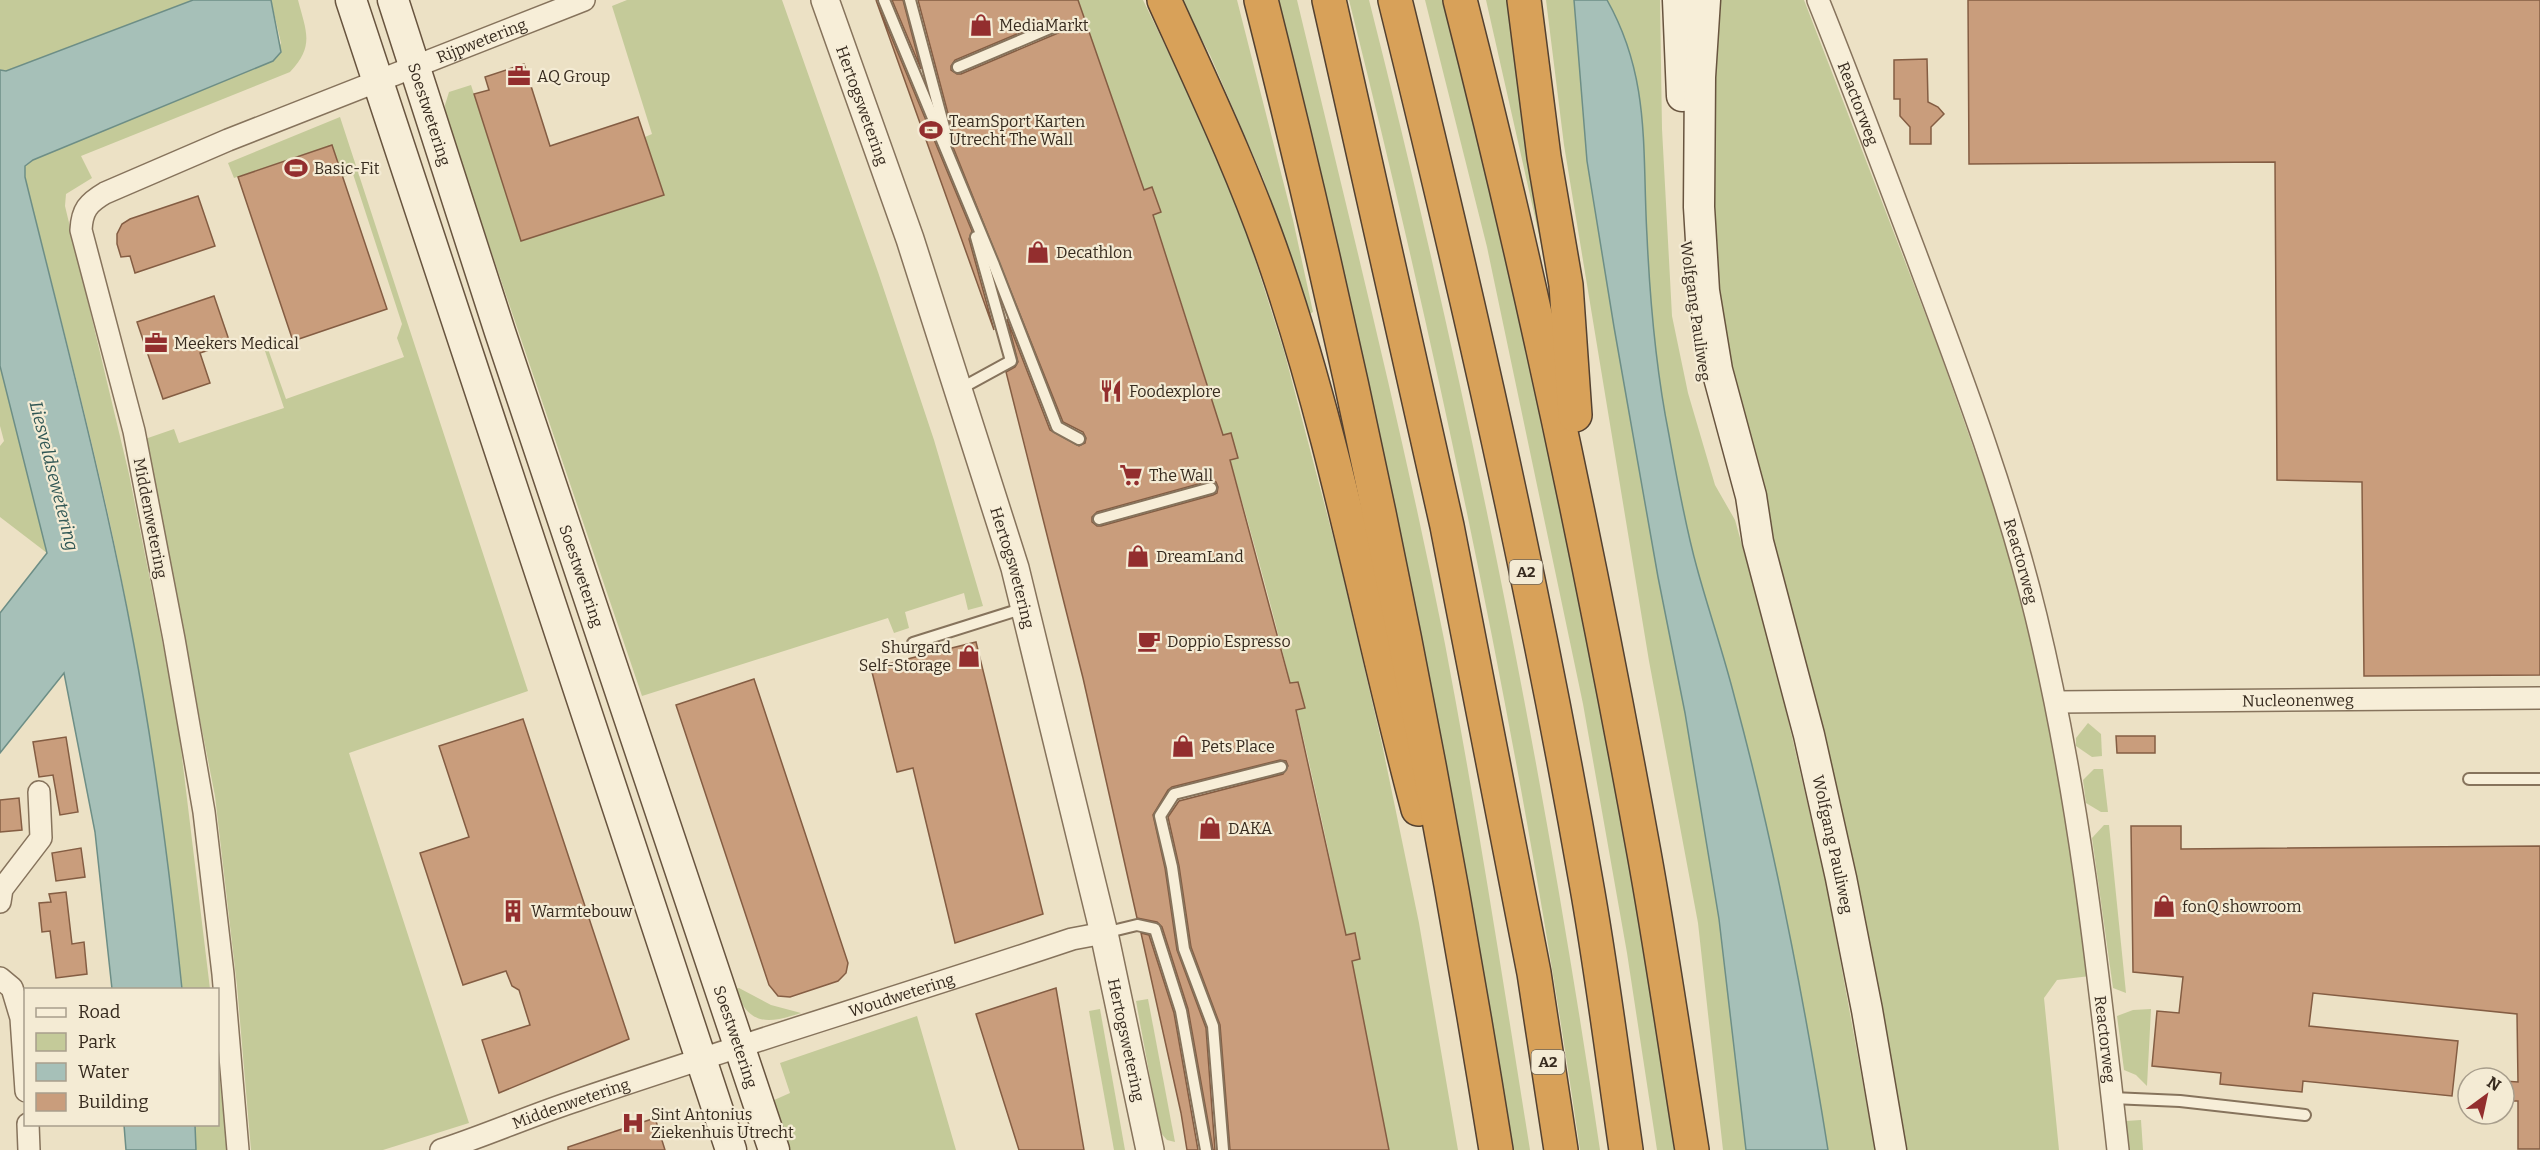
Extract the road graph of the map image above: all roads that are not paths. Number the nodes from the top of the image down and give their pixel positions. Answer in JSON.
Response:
{"nodes":[{"id":1,"x":351,"y":0,"type":"edge"},
{"id":2,"x":393,"y":0,"type":"edge"},
{"id":3,"x":584,"y":0,"type":"edge"},
{"id":4,"x":825,"y":0,"type":"edge"},
{"id":5,"x":884,"y":0,"type":"edge"},
{"id":6,"x":910,"y":0,"type":"edge"},
{"id":7,"x":1164,"y":0,"type":"edge"},
{"id":8,"x":1261,"y":0,"type":"edge"},
{"id":9,"x":1329,"y":0,"type":"edge"},
{"id":10,"x":1395,"y":0,"type":"edge"},
{"id":11,"x":1461,"y":0,"type":"edge"},
{"id":12,"x":1524,"y":0,"type":"edge"},
{"id":13,"x":1678,"y":0,"type":"edge"},
{"id":14,"x":1705,"y":0,"type":"edge"},
{"id":15,"x":1818,"y":0,"type":"edge"},
{"id":16,"x":1055,"y":26,"type":"dead end"},
{"id":17,"x":958,"y":67,"type":"dead end"},
{"id":18,"x":415,"y":68,"type":"junction"},
{"id":19,"x":378,"y":82,"type":"junction"},
{"id":20,"x":958,"y":180,"type":"junction"},
{"id":21,"x":958,"y":390,"type":"junction"},
{"id":22,"x":1079,"y":439,"type":"dead end"},
{"id":23,"x":1211,"y":488,"type":"dead end"},
{"id":24,"x":1099,"y":519,"type":"dead end"},
{"id":25,"x":1758,"y":542,"type":"junction"},
{"id":26,"x":1584,"y":543,"type":"junction"},
{"id":27,"x":1024,"y":608,"type":"junction"},
{"id":28,"x":913,"y":643,"type":"dead end"},
{"id":29,"x":2540,"y":698,"type":"edge"},
{"id":30,"x":2056,"y":702,"type":"junction"},
{"id":31,"x":1281,"y":767,"type":"dead end"},
{"id":32,"x":2469,"y":779,"type":"dead end"},
{"id":33,"x":2540,"y":779,"type":"edge"},
{"id":34,"x":39,"y":792,"type":"dead end"},
{"id":35,"x":0,"y":902,"type":"edge"},
{"id":36,"x":1104,"y":933,"type":"junction"},
{"id":37,"x":0,"y":978,"type":"edge"},
{"id":38,"x":1476,"y":1024,"type":"junction"},
{"id":39,"x":740,"y":1046,"type":"junction"},
{"id":40,"x":700,"y":1059,"type":"junction"},
{"id":41,"x":24,"y":1062,"type":"edge"},
{"id":42,"x":2112,"y":1098,"type":"junction"},
{"id":43,"x":2305,"y":1115,"type":"dead end"},
{"id":44,"x":28,"y":1126,"type":"edge"},
{"id":45,"x":29,"y":1150,"type":"edge"},
{"id":46,"x":238,"y":1150,"type":"edge"},
{"id":47,"x":441,"y":1150,"type":"edge"},
{"id":48,"x":731,"y":1150,"type":"edge"},
{"id":49,"x":774,"y":1150,"type":"edge"},
{"id":50,"x":1150,"y":1150,"type":"edge"},
{"id":51,"x":1206,"y":1150,"type":"edge"},
{"id":52,"x":1223,"y":1150,"type":"edge"},
{"id":53,"x":1496,"y":1150,"type":"edge"},
{"id":54,"x":1561,"y":1150,"type":"edge"},
{"id":55,"x":1626,"y":1150,"type":"edge"},
{"id":56,"x":1692,"y":1150,"type":"edge"},
{"id":57,"x":1891,"y":1150,"type":"edge"},
{"id":58,"x":2118,"y":1150,"type":"edge"}],
"edges":[{"from":1,"to":19,"type":"main road"},
{"from":2,"to":18,"type":"main road","name":"Soestwetering"},
{"from":3,"to":18,"type":"street","name":"Rijpwetering"},
{"from":4,"to":21,"type":"street","name":"Hertogswetering"},
{"from":5,"to":20,"type":"lane"},
{"from":6,"to":20,"type":"lane"},
{"from":7,"to":38,"type":"highway"},
{"from":8,"to":38,"type":"highway"},
{"from":9,"to":54,"type":"highway","number":"A2"},
{"from":10,"to":55,"type":"highway","number":"A2"},
{"from":11,"to":26,"type":"highway"},
{"from":12,"to":26,"type":"highway"},
{"from":13,"to":25,"type":"main road","name":"Wolfgang Pauliweg"},
{"from":14,"to":25,"type":"main road","name":"Wolfgang Pauliweg"},
{"from":15,"to":30,"type":"street","name":"Reactorweg"},
{"from":16,"to":17,"type":"lane"},
{"from":18,"to":19,"type":"street","name":"Rijpwetering"},
{"from":18,"to":39,"type":"main road","name":"Soestwetering"},
{"from":19,"to":40,"type":"main road"},
{"from":19,"to":46,"type":"street","name":"Middenwetering"},
{"from":20,"to":21,"type":"lane"},
{"from":20,"to":22,"type":"lane"},
{"from":21,"to":27,"type":"street","name":"Hertogswetering"},
{"from":23,"to":24,"type":"lane"},
{"from":25,"to":57,"type":"main road","name":"Wolfgang Pauliweg"},
{"from":26,"to":56,"type":"highway"},
{"from":27,"to":28,"type":"lane"},
{"from":27,"to":36,"type":"street","name":"Hertogswetering"},
{"from":29,"to":30,"type":"street","name":"Nucleonenweg"},
{"from":30,"to":42,"type":"street","name":"Reactorweg"},
{"from":31,"to":52,"type":"lane"},
{"from":32,"to":33,"type":"lane"},
{"from":34,"to":35,"type":"street"},
{"from":36,"to":39,"type":"street","name":"Woudwetering"},
{"from":36,"to":50,"type":"street","name":"Hertogswetering"},
{"from":36,"to":51,"type":"lane"},
{"from":37,"to":41,"type":"street"},
{"from":38,"to":53,"type":"highway"},
{"from":39,"to":40,"type":"street","name":"Woudwetering"},
{"from":39,"to":49,"type":"main road","name":"Soestwetering"},
{"from":40,"to":47,"type":"street","name":"Middenwetering"},
{"from":40,"to":48,"type":"main road"},
{"from":42,"to":43,"type":"lane"},
{"from":42,"to":58,"type":"street","name":"Reactorweg"},
{"from":44,"to":45,"type":"street"}]}
